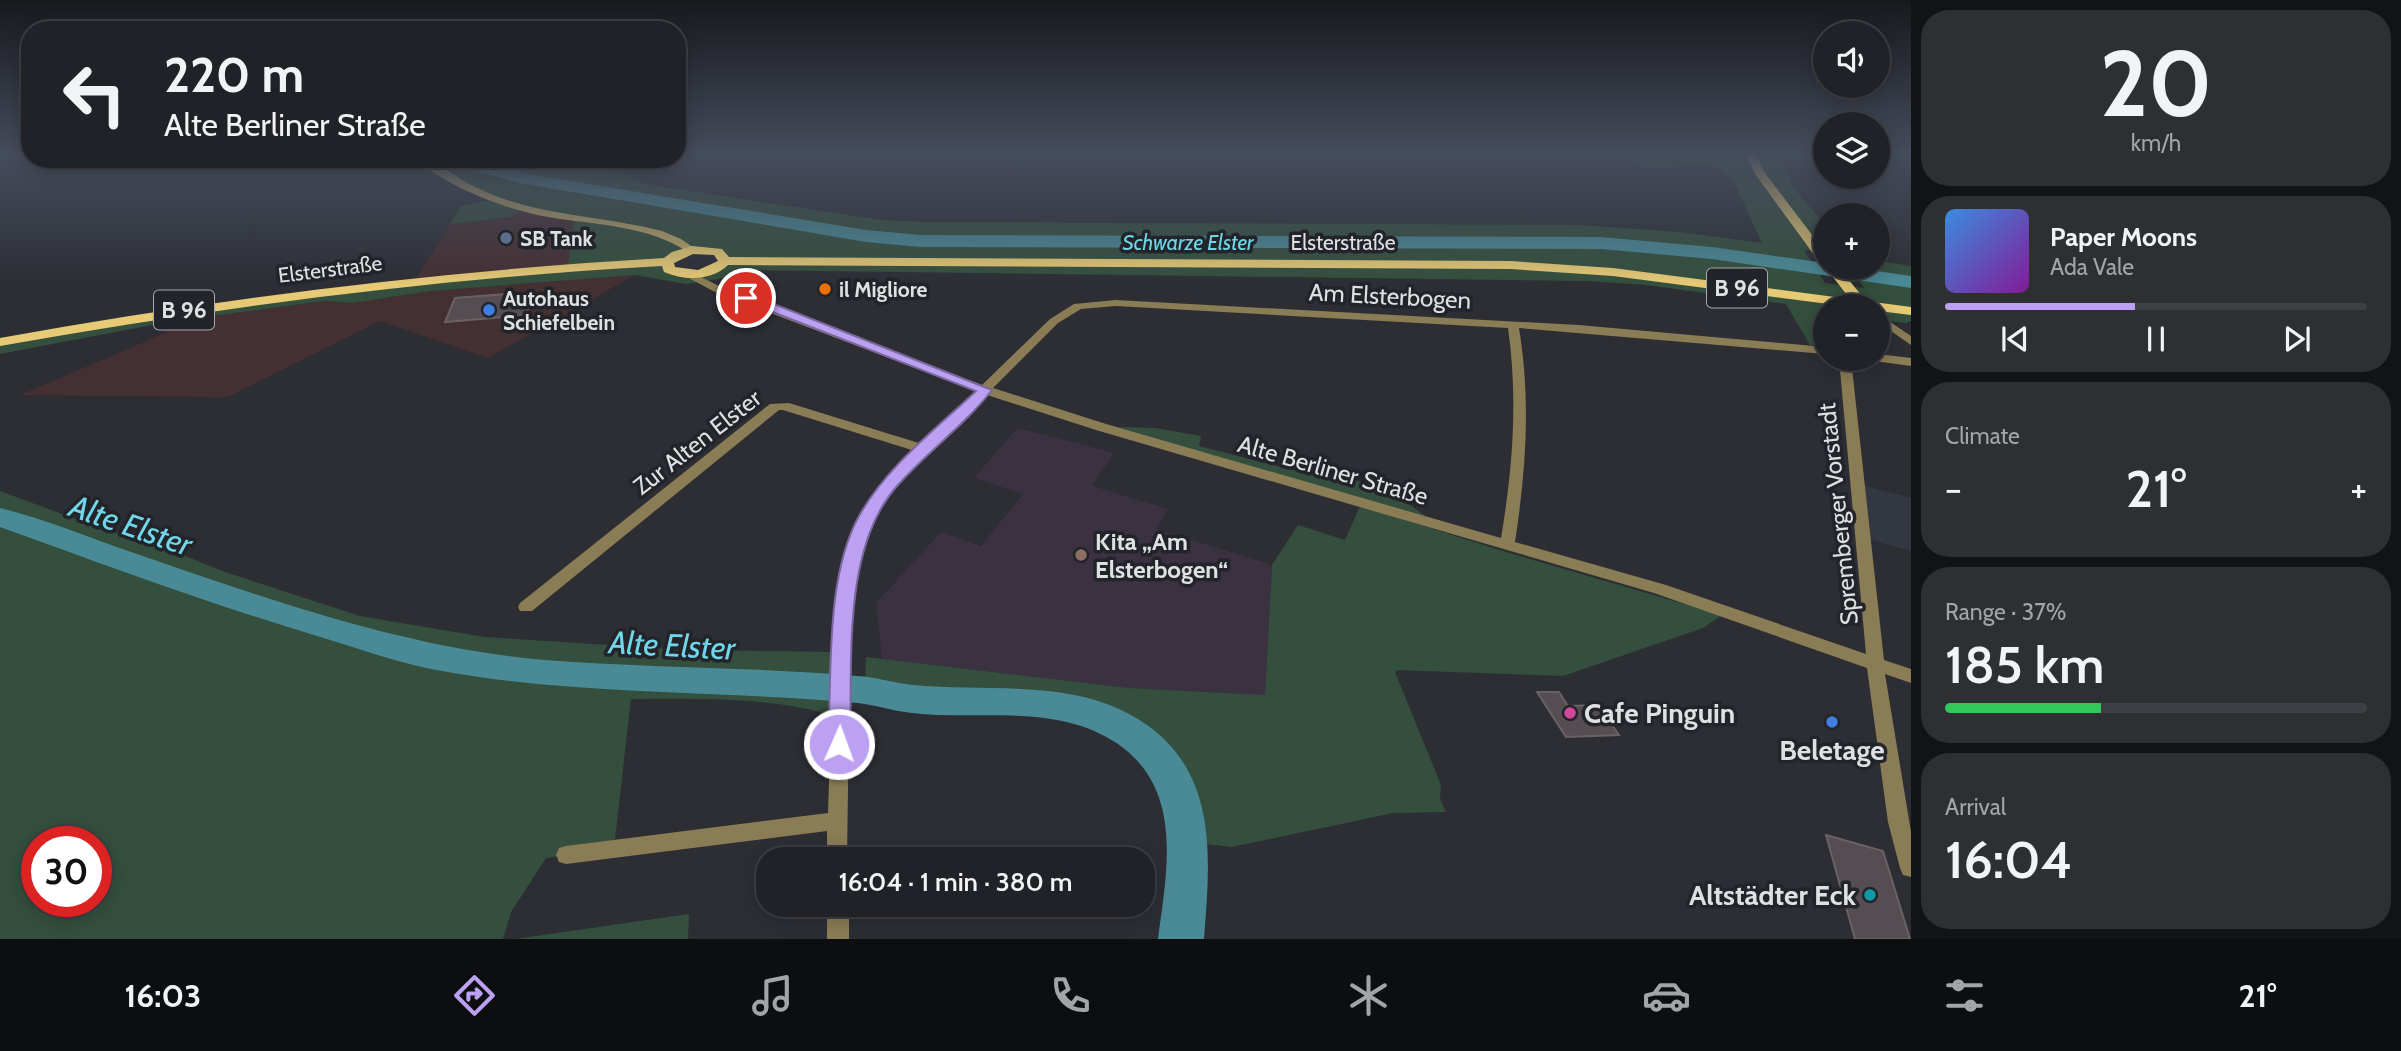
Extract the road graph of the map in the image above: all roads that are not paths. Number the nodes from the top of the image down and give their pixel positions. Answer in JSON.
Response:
{"nodes":[{"id":1,"x":488,"y":197,"type":"edge"},
{"id":2,"x":1777,"y":197,"type":"edge"},
{"id":3,"x":1813,"y":243,"type":"edge"},
{"id":4,"x":692,"y":250,"type":"junction"},
{"id":5,"x":725,"y":261,"type":"junction"},
{"id":6,"x":667,"y":262,"type":"junction"},
{"id":7,"x":710,"y":271,"type":"junction"},
{"id":8,"x":689,"y":274,"type":"junction"},
{"id":9,"x":1841,"y":280,"type":"edge"},
{"id":10,"x":1855,"y":294,"type":"edge"},
{"id":11,"x":746,"y":298,"type":"junction"},
{"id":12,"x":1813,"y":299,"type":"edge"},
{"id":13,"x":1890,"y":308,"type":"edge"},
{"id":14,"x":1911,"y":311,"type":"edge"},
{"id":15,"x":1513,"y":324,"type":"junction"},
{"id":16,"x":1890,"y":326,"type":"edge"},
{"id":17,"x":1911,"y":341,"type":"edge"},
{"id":18,"x":0,"y":342,"type":"edge"},
{"id":19,"x":1813,"y":349,"type":"edge"},
{"id":20,"x":1890,"y":359,"type":"edge"},
{"id":21,"x":1911,"y":362,"type":"edge"},
{"id":22,"x":1846,"y":371,"type":"edge"},
{"id":23,"x":985,"y":390,"type":"junction"},
{"id":24,"x":923,"y":449,"type":"junction"},
{"id":25,"x":1507,"y":545,"type":"junction"},
{"id":26,"x":526,"y":607,"type":"dead end"},
{"id":27,"x":1876,"y":664,"type":"junction"},
{"id":28,"x":1911,"y":676,"type":"edge"},
{"id":29,"x":836,"y":821,"type":"junction"},
{"id":30,"x":837,"y":847,"type":"edge"},
{"id":31,"x":566,"y":855,"type":"dead end"},
{"id":32,"x":1911,"y":868,"type":"edge"},
{"id":33,"x":838,"y":917,"type":"edge"},
{"id":34,"x":838,"y":939,"type":"edge"}],
"edges":[{"from":1,"to":4,"type":"main road"},
{"from":2,"to":3,"type":"main road"},
{"from":4,"to":5,"type":"main road"},
{"from":4,"to":6,"type":"main road"},
{"from":5,"to":7,"type":"main road"},
{"from":5,"to":12,"type":"main road","name":"Elsterstraße","number":"B 96"},
{"from":6,"to":8,"type":"main road"},
{"from":6,"to":18,"type":"main road","name":"Elsterstraße","number":"B 96"},
{"from":7,"to":8,"type":"main road"},
{"from":7,"to":11,"type":"street","name":"Alte Berliner Straße"},
{"from":8,"to":11,"type":"street","name":"Alte Berliner Straße"},
{"from":9,"to":10,"type":"main road"},
{"from":11,"to":23,"type":"street","name":"Alte Berliner Straße"},
{"from":13,"to":14,"type":"main road","name":"Elsterstraße"},
{"from":15,"to":19,"type":"street","name":"Am Elsterbogen"},
{"from":15,"to":23,"type":"street","name":"Am Elsterbogen"},
{"from":15,"to":25,"type":"street"},
{"from":16,"to":17,"type":"street"},
{"from":20,"to":21,"type":"street"},
{"from":22,"to":27,"type":"street","name":"Spremberger Vorstadt"},
{"from":23,"to":24,"type":"street","name":"Am Elsterbogen"},
{"from":23,"to":25,"type":"street","name":"Alte Berliner Straße"},
{"from":24,"to":26,"type":"street","name":"Zur Alten Elster"},
{"from":24,"to":29,"type":"street","name":"Am Elsterbogen"},
{"from":25,"to":27,"type":"street","name":"Alte Berliner Straße"},
{"from":27,"to":28,"type":"street","name":"Alte Berliner Straße"},
{"from":27,"to":32,"type":"street","name":"Spremberger Vorstadt"},
{"from":29,"to":30,"type":"street","name":"Am Elsterbogen"},
{"from":29,"to":31,"type":"street"},
{"from":33,"to":34,"type":"street"}]}
